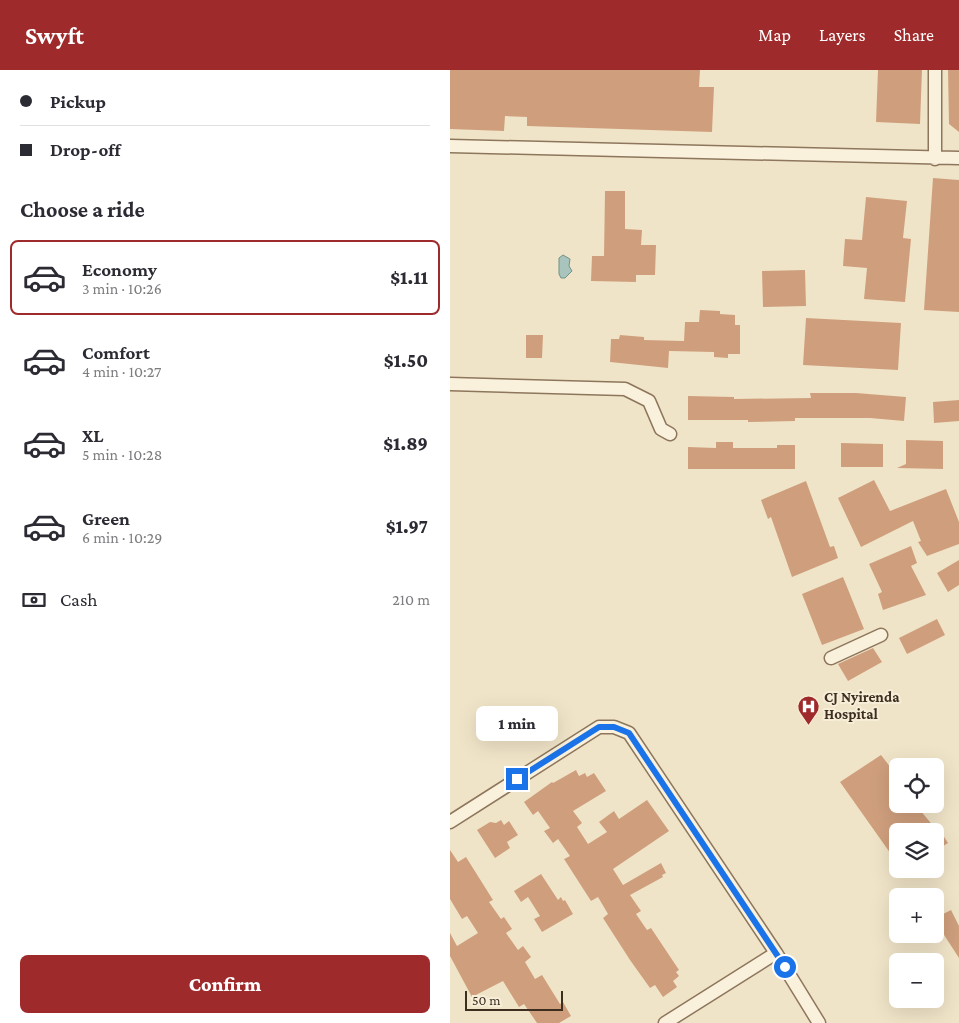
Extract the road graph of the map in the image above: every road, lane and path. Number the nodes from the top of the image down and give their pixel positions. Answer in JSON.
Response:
{"nodes":[{"id":1,"x":935,"y":70,"type":"edge"},
{"id":2,"x":450,"y":146,"type":"edge"},
{"id":3,"x":959,"y":158,"type":"edge"},
{"id":4,"x":935,"y":159,"type":"junction"},
{"id":5,"x":450,"y":384,"type":"edge"},
{"id":6,"x":670,"y":434,"type":"dead end"},
{"id":7,"x":881,"y":635,"type":"dead end"},
{"id":8,"x":831,"y":658,"type":"dead end"},
{"id":9,"x":450,"y":822,"type":"edge"},
{"id":10,"x":776,"y":953,"type":"junction"},
{"id":11,"x":665,"y":1023,"type":"edge"},
{"id":12,"x":819,"y":1023,"type":"edge"}],
"edges":[{"from":1,"to":4,"type":"street"},
{"from":2,"to":4,"type":"street"},
{"from":3,"to":4,"type":"street"},
{"from":5,"to":6,"type":"street"},
{"from":7,"to":8,"type":"street"},
{"from":9,"to":10,"type":"street"},
{"from":10,"to":11,"type":"street"},
{"from":10,"to":12,"type":"street"}]}
